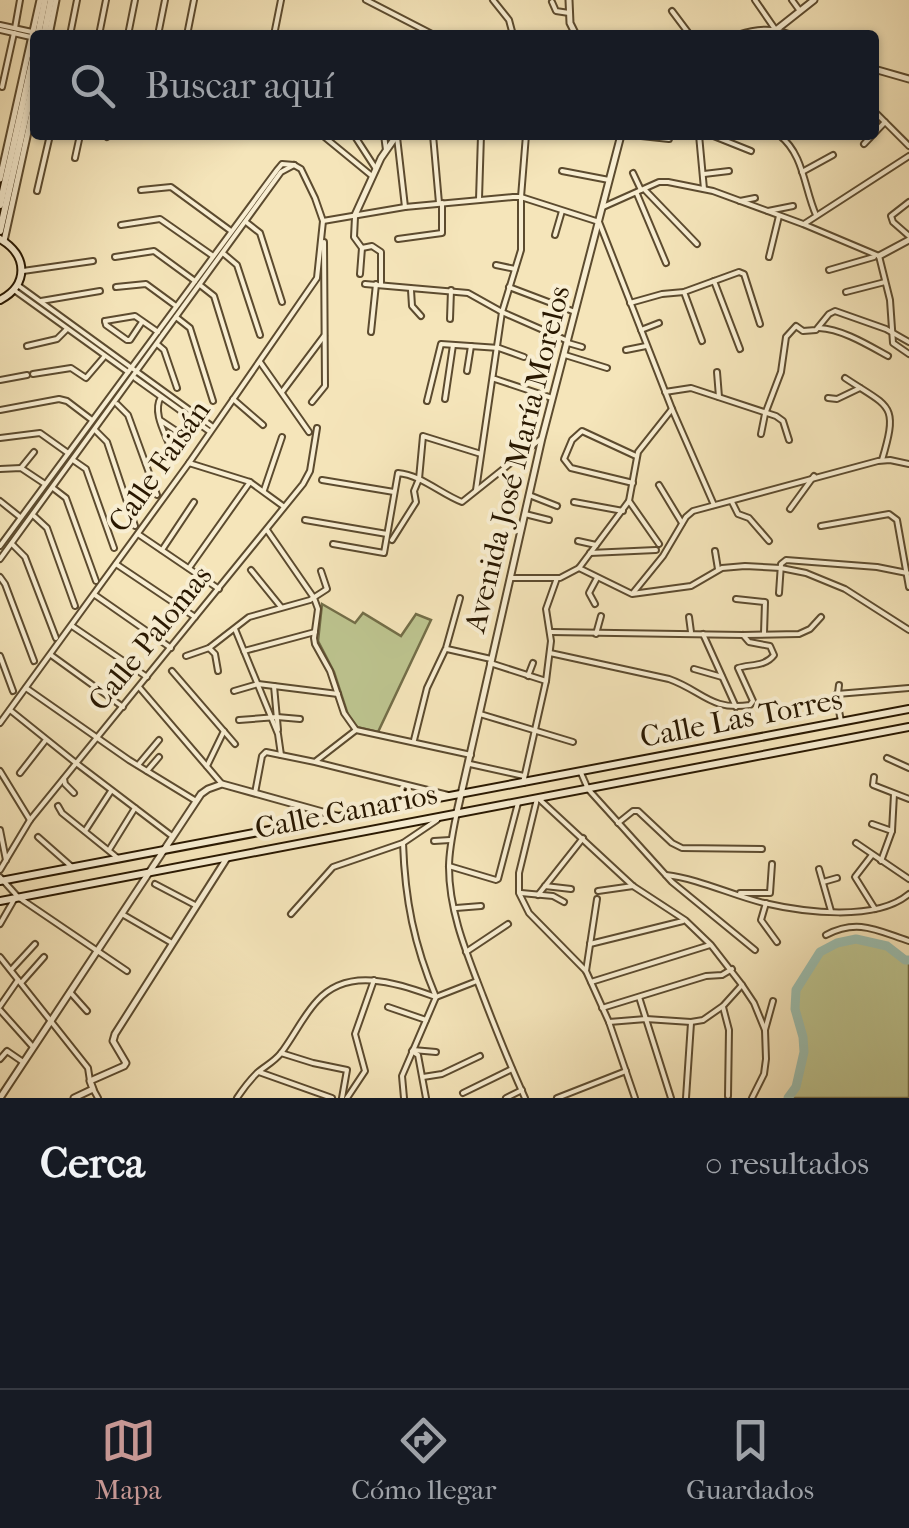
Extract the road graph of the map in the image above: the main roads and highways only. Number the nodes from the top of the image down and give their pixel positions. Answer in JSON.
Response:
{"nodes":[{"id":1,"x":48,"y":0,"type":"edge"},
{"id":2,"x":41,"y":30,"type":"edge"},
{"id":3,"x":30,"y":71,"type":"edge"},
{"id":4,"x":30,"y":97,"type":"edge"},
{"id":5,"x":0,"y":206,"type":"edge"},
{"id":6,"x":0,"y":231,"type":"edge"},
{"id":7,"x":2,"y":240,"type":"edge"},
{"id":8,"x":0,"y":300,"type":"edge"},
{"id":9,"x":909,"y":709,"type":"edge"},
{"id":10,"x":909,"y":727,"type":"edge"},
{"id":11,"x":523,"y":779,"type":"joint"},
{"id":12,"x":518,"y":802,"type":"joint"},
{"id":13,"x":1,"y":877,"type":"edge"},
{"id":14,"x":0,"y":901,"type":"edge"}],
"edges":[{"from":1,"to":2,"type":"main road"},
{"from":3,"to":5,"type":"main road"},
{"from":4,"to":6,"type":"main road"},
{"from":7,"to":8,"type":"main road"},
{"from":9,"to":11,"type":"main road","name":"Calle Las Torres"},
{"from":10,"to":12,"type":"main road","name":"Calle Las Torres"},
{"from":11,"to":13,"type":"main road","name":"Calle Canarios"},
{"from":12,"to":14,"type":"main road","name":"Calle Canarios"}]}
